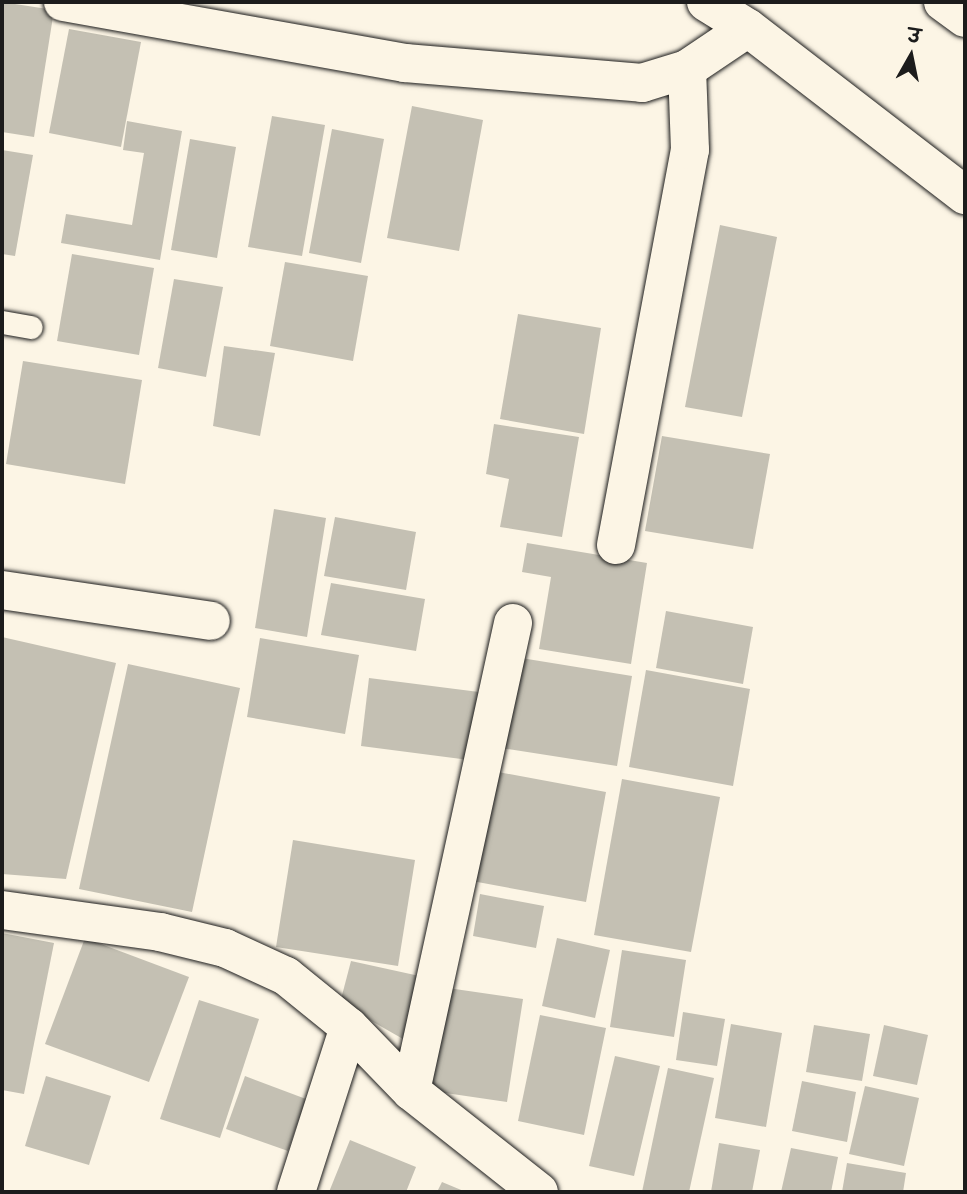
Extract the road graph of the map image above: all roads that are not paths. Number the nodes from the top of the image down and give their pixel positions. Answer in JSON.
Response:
{"nodes":[{"id":1,"x":64,"y":2,"type":"edge"},
{"id":2,"x":706,"y":2,"type":"edge"},
{"id":3,"x":943,"y":2,"type":"edge"},
{"id":4,"x":965,"y":18,"type":"edge"},
{"id":5,"x":748,"y":27,"type":"junction"},
{"id":6,"x":687,"y":69,"type":"junction"},
{"id":7,"x":965,"y":195,"type":"edge"},
{"id":8,"x":2,"y":322,"type":"edge"},
{"id":9,"x":31,"y":327,"type":"dead end"},
{"id":10,"x":616,"y":545,"type":"dead end"},
{"id":11,"x":2,"y":590,"type":"edge"},
{"id":12,"x":211,"y":621,"type":"dead end"},
{"id":13,"x":513,"y":623,"type":"dead end"},
{"id":14,"x":2,"y":910,"type":"edge"},
{"id":15,"x":349,"y":1027,"type":"junction"},
{"id":16,"x":411,"y":1091,"type":"junction"},
{"id":17,"x":296,"y":1192,"type":"edge"},
{"id":18,"x":540,"y":1192,"type":"edge"}],
"edges":[{"from":1,"to":6,"type":"street"},
{"from":2,"to":5,"type":"street"},
{"from":3,"to":4,"type":"street"},
{"from":5,"to":6,"type":"street"},
{"from":5,"to":7,"type":"street"},
{"from":6,"to":10,"type":"street"},
{"from":8,"to":9,"type":"lane"},
{"from":11,"to":12,"type":"street"},
{"from":13,"to":16,"type":"street"},
{"from":14,"to":15,"type":"street"},
{"from":15,"to":16,"type":"street"},
{"from":15,"to":17,"type":"street"},
{"from":16,"to":18,"type":"street"}]}
